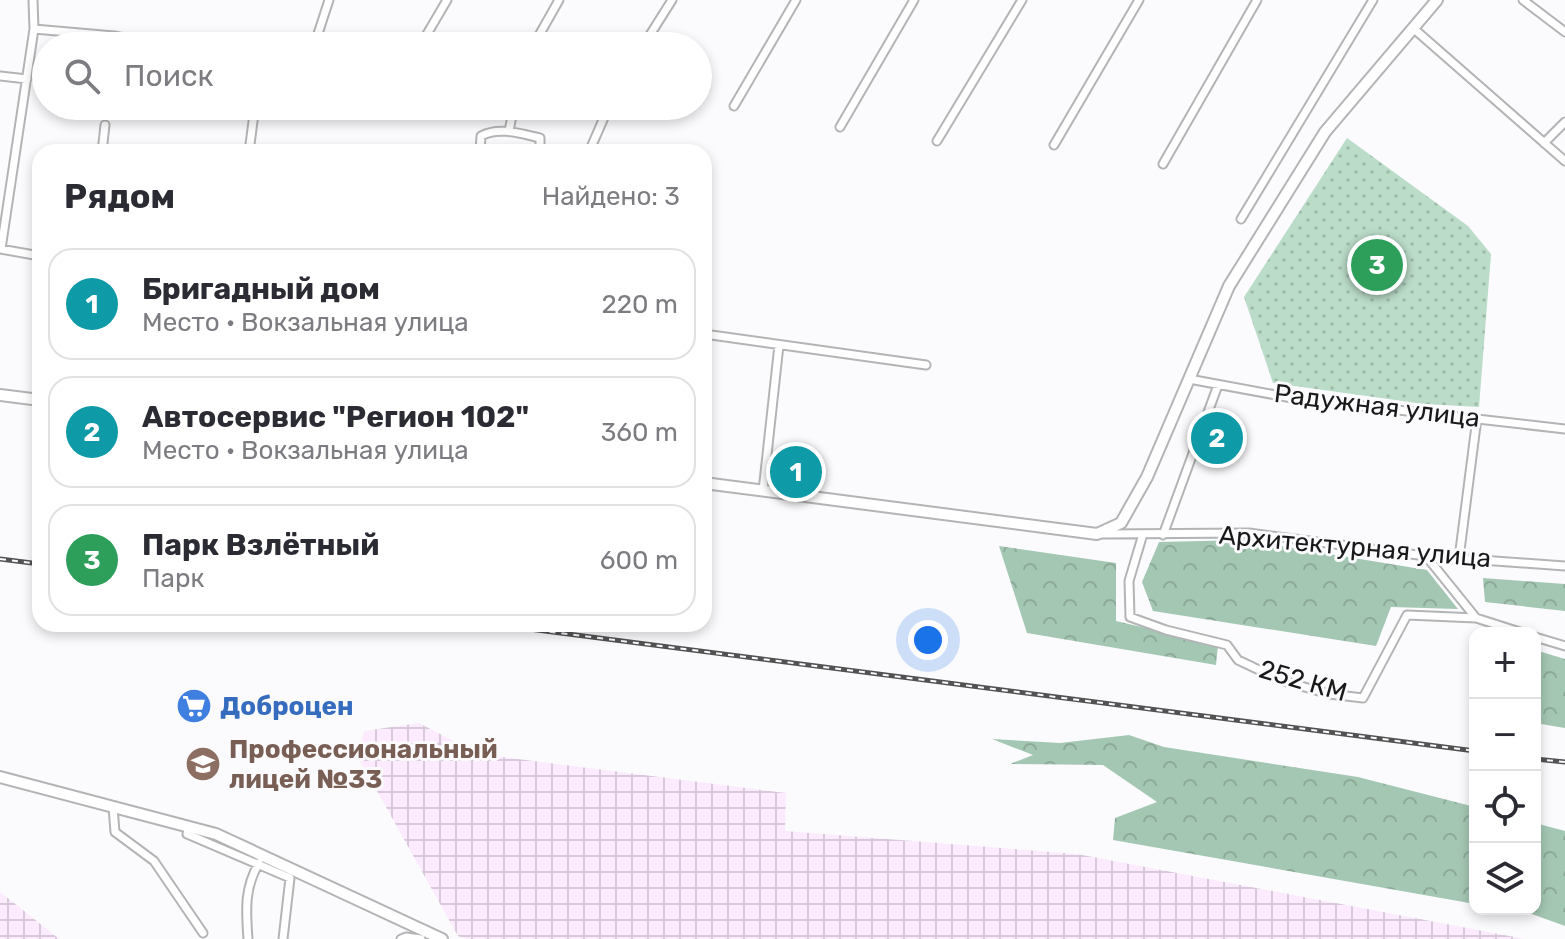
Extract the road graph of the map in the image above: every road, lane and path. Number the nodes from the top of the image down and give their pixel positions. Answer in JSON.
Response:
{"nodes":[{"id":1,"x":33,"y":0,"type":"edge"},
{"id":2,"x":329,"y":0,"type":"edge"},
{"id":3,"x":447,"y":0,"type":"edge"},
{"id":4,"x":559,"y":0,"type":"edge"},
{"id":5,"x":672,"y":0,"type":"edge"},
{"id":6,"x":796,"y":0,"type":"edge"},
{"id":7,"x":914,"y":0,"type":"edge"},
{"id":8,"x":1022,"y":0,"type":"edge"},
{"id":9,"x":1139,"y":0,"type":"edge"},
{"id":10,"x":1257,"y":0,"type":"edge"},
{"id":11,"x":1373,"y":0,"type":"edge"},
{"id":12,"x":1437,"y":0,"type":"edge"},
{"id":13,"x":1523,"y":0,"type":"edge"},
{"id":14,"x":1413,"y":28,"type":"junction"},
{"id":15,"x":34,"y":29,"type":"junction"},
{"id":16,"x":34,"y":32,"type":"edge"},
{"id":17,"x":68,"y":32,"type":"edge"},
{"id":18,"x":319,"y":32,"type":"edge"},
{"id":19,"x":428,"y":32,"type":"edge"},
{"id":20,"x":541,"y":32,"type":"edge"},
{"id":21,"x":652,"y":32,"type":"edge"},
{"id":22,"x":1565,"y":32,"type":"edge"},
{"id":23,"x":32,"y":43,"type":"edge"},
{"id":24,"x":0,"y":76,"type":"edge"},
{"id":25,"x":27,"y":79,"type":"junction"},
{"id":26,"x":734,"y":106,"type":"dead end"},
{"id":27,"x":253,"y":120,"type":"edge"},
{"id":28,"x":511,"y":120,"type":"edge"},
{"id":29,"x":603,"y":120,"type":"edge"},
{"id":30,"x":1565,"y":122,"type":"edge"},
{"id":31,"x":105,"y":125,"type":"dead end"},
{"id":32,"x":840,"y":127,"type":"dead end"},
{"id":33,"x":509,"y":131,"type":"junction"},
{"id":34,"x":937,"y":141,"type":"dead end"},
{"id":35,"x":1544,"y":143,"type":"junction"},
{"id":36,"x":103,"y":144,"type":"edge"},
{"id":37,"x":250,"y":144,"type":"edge"},
{"id":38,"x":480,"y":144,"type":"edge"},
{"id":39,"x":540,"y":144,"type":"edge"},
{"id":40,"x":592,"y":144,"type":"edge"},
{"id":41,"x":1054,"y":145,"type":"dead end"},
{"id":42,"x":1565,"y":161,"type":"edge"},
{"id":43,"x":1163,"y":164,"type":"dead end"},
{"id":44,"x":0,"y":190,"type":"edge"},
{"id":45,"x":11,"y":191,"type":"junction"},
{"id":46,"x":1241,"y":219,"type":"dead end"},
{"id":47,"x":1,"y":249,"type":"edge"},
{"id":48,"x":32,"y":255,"type":"edge"},
{"id":49,"x":712,"y":335,"type":"edge"},
{"id":50,"x":779,"y":345,"type":"junction"},
{"id":51,"x":926,"y":365,"type":"dead end"},
{"id":52,"x":1189,"y":379,"type":"junction"},
{"id":53,"x":1218,"y":385,"type":"junction"},
{"id":54,"x":0,"y":395,"type":"edge"},
{"id":55,"x":32,"y":399,"type":"edge"},
{"id":56,"x":1477,"y":418,"type":"junction"},
{"id":57,"x":1565,"y":429,"type":"edge"},
{"id":58,"x":712,"y":484,"type":"edge"},
{"id":59,"x":763,"y":491,"type":"junction"},
{"id":60,"x":1097,"y":534,"type":"junction"},
{"id":61,"x":1143,"y":534,"type":"junction"},
{"id":62,"x":1163,"y":535,"type":"junction"},
{"id":63,"x":1426,"y":556,"type":"junction"},
{"id":64,"x":1459,"y":558,"type":"junction"},
{"id":65,"x":1565,"y":566,"type":"edge"},
{"id":66,"x":1476,"y":618,"type":"junction"},
{"id":67,"x":1504,"y":627,"type":"edge"},
{"id":68,"x":1541,"y":639,"type":"edge"},
{"id":69,"x":1565,"y":646,"type":"edge"},
{"id":70,"x":0,"y":777,"type":"edge"},
{"id":71,"x":113,"y":807,"type":"junction"},
{"id":72,"x":189,"y":827,"type":"junction"},
{"id":73,"x":259,"y":863,"type":"junction"},
{"id":74,"x":203,"y":933,"type":"dead end"},
{"id":75,"x":422,"y":936,"type":"edge"},
{"id":76,"x":248,"y":939,"type":"edge"},
{"id":77,"x":283,"y":939,"type":"edge"},
{"id":78,"x":401,"y":939,"type":"edge"},
{"id":79,"x":441,"y":939,"type":"edge"}],
"edges":[{"from":1,"to":15,"type":"street"},
{"from":2,"to":18,"type":"street"},
{"from":3,"to":19,"type":"street"},
{"from":4,"to":20,"type":"street"},
{"from":5,"to":21,"type":"street"},
{"from":6,"to":26,"type":"street"},
{"from":7,"to":32,"type":"street"},
{"from":8,"to":34,"type":"street"},
{"from":9,"to":41,"type":"street"},
{"from":10,"to":43,"type":"street"},
{"from":11,"to":46,"type":"street"},
{"from":12,"to":14,"type":"main road"},
{"from":13,"to":22,"type":"street"},
{"from":14,"to":35,"type":"street"},
{"from":14,"to":52,"type":"main road"},
{"from":15,"to":16,"type":"street"},
{"from":15,"to":17,"type":"street"},
{"from":23,"to":25,"type":"street"},
{"from":24,"to":25,"type":"street"},
{"from":25,"to":45,"type":"street"},
{"from":27,"to":37,"type":"street"},
{"from":28,"to":33,"type":"street"},
{"from":29,"to":40,"type":"street"},
{"from":30,"to":35,"type":"street"},
{"from":31,"to":36,"type":"street"},
{"from":33,"to":38,"type":"street"},
{"from":33,"to":39,"type":"street"},
{"from":35,"to":42,"type":"street"},
{"from":44,"to":45,"type":"street"},
{"from":45,"to":47,"type":"street"},
{"from":47,"to":48,"type":"street"},
{"from":49,"to":50,"type":"street"},
{"from":50,"to":51,"type":"street"},
{"from":50,"to":59,"type":"street"},
{"from":52,"to":53,"type":"street","name":"Радужная улица"},
{"from":52,"to":60,"type":"main road"},
{"from":53,"to":56,"type":"street","name":"Радужная улица"},
{"from":53,"to":62,"type":"street"},
{"from":54,"to":55,"type":"main road"},
{"from":56,"to":57,"type":"street","name":"Радужная улица"},
{"from":56,"to":64,"type":"street"},
{"from":58,"to":59,"type":"main road"},
{"from":59,"to":60,"type":"main road"},
{"from":60,"to":61,"type":"street","name":"Архитектурная улица"},
{"from":61,"to":62,"type":"street","name":"Архитектурная улица"},
{"from":61,"to":66,"type":"street","name":"252 КМ"},
{"from":62,"to":63,"type":"street","name":"Архитектурная улица"},
{"from":63,"to":64,"type":"street","name":"Архитектурная улица"},
{"from":63,"to":66,"type":"street"},
{"from":64,"to":65,"type":"street","name":"Архитектурная улица"},
{"from":66,"to":67,"type":"street"},
{"from":68,"to":69,"type":"street"},
{"from":70,"to":71,"type":"main road"},
{"from":71,"to":72,"type":"main road"},
{"from":71,"to":74,"type":"street"},
{"from":72,"to":73,"type":"street"},
{"from":72,"to":75,"type":"main road"},
{"from":73,"to":76,"type":"street"},
{"from":73,"to":77,"type":"street"},
{"from":75,"to":78,"type":"street"},
{"from":75,"to":79,"type":"main road"}]}
